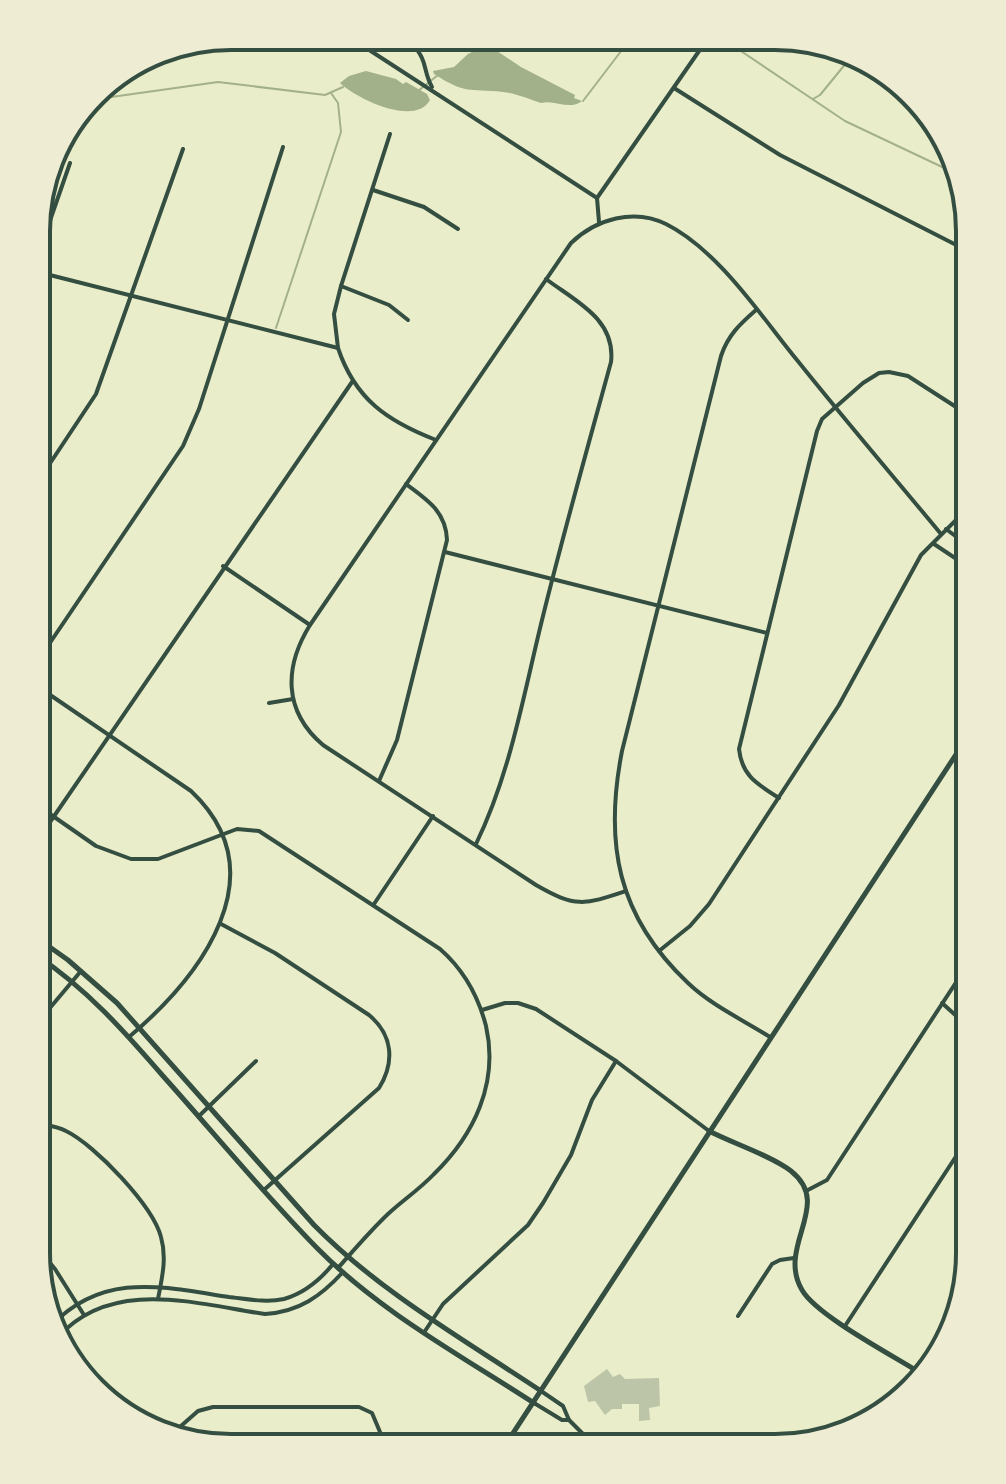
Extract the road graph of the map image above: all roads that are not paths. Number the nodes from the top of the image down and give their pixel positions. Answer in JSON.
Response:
{"nodes":[{"id":1,"x":369,"y":50,"type":"edge"},
{"id":2,"x":417,"y":50,"type":"edge"},
{"id":3,"x":700,"y":50,"type":"edge"},
{"id":4,"x":430,"y":86,"type":"junction"},
{"id":5,"x":674,"y":88,"type":"junction"},
{"id":6,"x":390,"y":134,"type":"dead end"},
{"id":7,"x":283,"y":147,"type":"dead end"},
{"id":8,"x":183,"y":149,"type":"dead end"},
{"id":9,"x":70,"y":163,"type":"dead end"},
{"id":10,"x":373,"y":190,"type":"junction"},
{"id":11,"x":597,"y":198,"type":"junction"},
{"id":12,"x":51,"y":217,"type":"edge"},
{"id":13,"x":599,"y":222,"type":"junction"},
{"id":14,"x":458,"y":229,"type":"dead end"},
{"id":15,"x":956,"y":245,"type":"edge"},
{"id":16,"x":50,"y":275,"type":"edge"},
{"id":17,"x":545,"y":278,"type":"junction"},
{"id":18,"x":341,"y":286,"type":"junction"},
{"id":19,"x":131,"y":297,"type":"junction"},
{"id":20,"x":756,"y":310,"type":"junction"},
{"id":21,"x":408,"y":320,"type":"dead end"},
{"id":22,"x":226,"y":321,"type":"junction"},
{"id":23,"x":338,"y":348,"type":"junction"},
{"id":24,"x":352,"y":382,"type":"junction"},
{"id":25,"x":835,"y":407,"type":"junction"},
{"id":26,"x":956,"y":407,"type":"edge"},
{"id":27,"x":436,"y":440,"type":"junction"},
{"id":28,"x":50,"y":463,"type":"edge"},
{"id":29,"x":406,"y":484,"type":"junction"},
{"id":30,"x":956,"y":519,"type":"edge"},
{"id":31,"x":946,"y":529,"type":"junction"},
{"id":32,"x":941,"y":534,"type":"junction"},
{"id":33,"x":956,"y":536,"type":"edge"},
{"id":34,"x":934,"y":544,"type":"junction"},
{"id":35,"x":445,"y":552,"type":"junction"},
{"id":36,"x":956,"y":559,"type":"edge"},
{"id":37,"x":223,"y":566,"type":"junction"},
{"id":38,"x":551,"y":580,"type":"junction"},
{"id":39,"x":660,"y":605,"type":"junction"},
{"id":40,"x":310,"y":625,"type":"junction"},
{"id":41,"x":767,"y":633,"type":"junction"},
{"id":42,"x":50,"y":643,"type":"edge"},
{"id":43,"x":50,"y":695,"type":"edge"},
{"id":44,"x":293,"y":699,"type":"junction"},
{"id":45,"x":269,"y":703,"type":"dead end"},
{"id":46,"x":109,"y":735,"type":"junction"},
{"id":47,"x":956,"y":754,"type":"edge"},
{"id":48,"x":379,"y":781,"type":"junction"},
{"id":49,"x":779,"y":798,"type":"junction"},
{"id":50,"x":50,"y":814,"type":"edge"},
{"id":51,"x":53,"y":816,"type":"junction"},
{"id":52,"x":433,"y":816,"type":"junction"},
{"id":53,"x":50,"y":821,"type":"edge"},
{"id":54,"x":222,"y":834,"type":"junction"},
{"id":55,"x":476,"y":844,"type":"junction"},
{"id":56,"x":626,"y":891,"type":"junction"},
{"id":57,"x":374,"y":904,"type":"junction"},
{"id":58,"x":221,"y":924,"type":"junction"},
{"id":59,"x":50,"y":947,"type":"edge"},
{"id":60,"x":659,"y":951,"type":"junction"},
{"id":61,"x":50,"y":966,"type":"edge"},
{"id":62,"x":81,"y":970,"type":"junction"},
{"id":63,"x":72,"y":982,"type":"junction"},
{"id":64,"x":956,"y":982,"type":"edge"},
{"id":65,"x":942,"y":1003,"type":"junction"},
{"id":66,"x":50,"y":1008,"type":"edge"},
{"id":67,"x":482,"y":1010,"type":"junction"},
{"id":68,"x":956,"y":1016,"type":"edge"},
{"id":69,"x":139,"y":1028,"type":"junction"},
{"id":70,"x":129,"y":1037,"type":"junction"},
{"id":71,"x":770,"y":1037,"type":"junction"},
{"id":72,"x":256,"y":1061,"type":"dead end"},
{"id":73,"x":616,"y":1061,"type":"junction"},
{"id":74,"x":210,"y":1107,"type":"junction"},
{"id":75,"x":199,"y":1116,"type":"junction"},
{"id":76,"x":50,"y":1126,"type":"edge"},
{"id":77,"x":709,"y":1131,"type":"junction"},
{"id":78,"x":956,"y":1156,"type":"edge"},
{"id":79,"x":275,"y":1181,"type":"junction"},
{"id":80,"x":265,"y":1189,"type":"junction"},
{"id":81,"x":806,"y":1191,"type":"junction"},
{"id":82,"x":347,"y":1257,"type":"junction"},
{"id":83,"x":794,"y":1258,"type":"junction"},
{"id":84,"x":51,"y":1264,"type":"edge"},
{"id":85,"x":338,"y":1268,"type":"junction"},
{"id":86,"x":160,"y":1287,"type":"junction"},
{"id":87,"x":158,"y":1299,"type":"junction"},
{"id":88,"x":78,"y":1304,"type":"junction"},
{"id":89,"x":84,"y":1315,"type":"junction"},
{"id":90,"x":738,"y":1316,"type":"dead end"},
{"id":91,"x":62,"y":1317,"type":"edge"},
{"id":92,"x":433,"y":1320,"type":"junction"},
{"id":93,"x":845,"y":1326,"type":"junction"},
{"id":94,"x":67,"y":1329,"type":"edge"},
{"id":95,"x":425,"y":1331,"type":"junction"},
{"id":96,"x":913,"y":1369,"type":"edge"},
{"id":97,"x":541,"y":1391,"type":"junction"},
{"id":98,"x":534,"y":1403,"type":"junction"},
{"id":99,"x":569,"y":1420,"type":"junction"},
{"id":100,"x":180,"y":1427,"type":"edge"},
{"id":101,"x":380,"y":1432,"type":"dead end"},
{"id":102,"x":513,"y":1434,"type":"edge"},
{"id":103,"x":583,"y":1434,"type":"edge"}],
"edges":[{"from":1,"to":4,"type":"street"},
{"from":2,"to":4,"type":"street"},
{"from":3,"to":5,"type":"street"},
{"from":4,"to":11,"type":"street"},
{"from":5,"to":11,"type":"street"},
{"from":5,"to":15,"type":"street"},
{"from":6,"to":10,"type":"street"},
{"from":7,"to":22,"type":"street"},
{"from":8,"to":19,"type":"street"},
{"from":9,"to":12,"type":"street"},
{"from":10,"to":14,"type":"street"},
{"from":10,"to":18,"type":"street"},
{"from":11,"to":13,"type":"street"},
{"from":13,"to":17,"type":"street"},
{"from":13,"to":20,"type":"street"},
{"from":16,"to":19,"type":"street"},
{"from":17,"to":27,"type":"street"},
{"from":17,"to":38,"type":"street"},
{"from":18,"to":21,"type":"street"},
{"from":18,"to":23,"type":"street"},
{"from":19,"to":22,"type":"street"},
{"from":19,"to":28,"type":"street"},
{"from":20,"to":25,"type":"street"},
{"from":20,"to":39,"type":"street"},
{"from":22,"to":23,"type":"street"},
{"from":22,"to":42,"type":"street"},
{"from":23,"to":24,"type":"street"},
{"from":24,"to":27,"type":"street"},
{"from":24,"to":37,"type":"street"},
{"from":25,"to":26,"type":"street"},
{"from":25,"to":32,"type":"street"},
{"from":25,"to":41,"type":"street"},
{"from":27,"to":29,"type":"street"},
{"from":29,"to":35,"type":"street"},
{"from":29,"to":40,"type":"street"},
{"from":30,"to":31,"type":"street"},
{"from":31,"to":32,"type":"street"},
{"from":31,"to":33,"type":"street"},
{"from":32,"to":34,"type":"street"},
{"from":34,"to":36,"type":"street"},
{"from":34,"to":49,"type":"street"},
{"from":35,"to":38,"type":"street"},
{"from":35,"to":48,"type":"street"},
{"from":37,"to":40,"type":"street"},
{"from":37,"to":46,"type":"street"},
{"from":38,"to":39,"type":"street"},
{"from":38,"to":55,"type":"street"},
{"from":39,"to":41,"type":"street"},
{"from":39,"to":56,"type":"street"},
{"from":40,"to":44,"type":"street"},
{"from":41,"to":49,"type":"street"},
{"from":43,"to":46,"type":"street"},
{"from":44,"to":45,"type":"street"},
{"from":44,"to":48,"type":"street"},
{"from":46,"to":51,"type":"street"},
{"from":46,"to":54,"type":"street"},
{"from":47,"to":71,"type":"street"},
{"from":48,"to":52,"type":"street"},
{"from":49,"to":60,"type":"street"},
{"from":50,"to":51,"type":"street"},
{"from":51,"to":53,"type":"street"},
{"from":51,"to":54,"type":"street"},
{"from":52,"to":55,"type":"street"},
{"from":52,"to":57,"type":"street"},
{"from":54,"to":57,"type":"street"},
{"from":54,"to":58,"type":"street"},
{"from":55,"to":56,"type":"street"},
{"from":56,"to":60,"type":"street"},
{"from":57,"to":67,"type":"street"},
{"from":58,"to":69,"type":"street"},
{"from":58,"to":79,"type":"street"},
{"from":59,"to":62,"type":"street"},
{"from":60,"to":71,"type":"street"},
{"from":61,"to":63,"type":"street"},
{"from":62,"to":63,"type":"street"},
{"from":62,"to":69,"type":"street"},
{"from":63,"to":66,"type":"street"},
{"from":63,"to":70,"type":"street"},
{"from":64,"to":65,"type":"street"},
{"from":65,"to":68,"type":"street"},
{"from":65,"to":81,"type":"street"},
{"from":67,"to":73,"type":"street"},
{"from":67,"to":82,"type":"street"},
{"from":69,"to":70,"type":"street"},
{"from":69,"to":74,"type":"street"},
{"from":70,"to":75,"type":"street"},
{"from":71,"to":77,"type":"street"},
{"from":72,"to":74,"type":"street"},
{"from":73,"to":77,"type":"street"},
{"from":73,"to":92,"type":"street"},
{"from":74,"to":75,"type":"street"},
{"from":74,"to":79,"type":"street"},
{"from":75,"to":80,"type":"street"},
{"from":76,"to":86,"type":"street"},
{"from":77,"to":81,"type":"street"},
{"from":77,"to":97,"type":"street"},
{"from":78,"to":93,"type":"street"},
{"from":79,"to":80,"type":"street"},
{"from":79,"to":82,"type":"street"},
{"from":80,"to":85,"type":"street"},
{"from":81,"to":83,"type":"street"},
{"from":82,"to":85,"type":"street"},
{"from":82,"to":92,"type":"street"},
{"from":83,"to":90,"type":"street"},
{"from":83,"to":93,"type":"street"},
{"from":84,"to":88,"type":"street"},
{"from":85,"to":86,"type":"street"},
{"from":85,"to":87,"type":"street"},
{"from":85,"to":95,"type":"street"},
{"from":86,"to":87,"type":"street"},
{"from":86,"to":88,"type":"street"},
{"from":87,"to":89,"type":"street"},
{"from":88,"to":89,"type":"street"},
{"from":88,"to":91,"type":"street"},
{"from":89,"to":94,"type":"street"},
{"from":92,"to":95,"type":"street"},
{"from":92,"to":97,"type":"street"},
{"from":93,"to":96,"type":"street"},
{"from":95,"to":98,"type":"street"},
{"from":97,"to":98,"type":"street"},
{"from":97,"to":99,"type":"street"},
{"from":98,"to":99,"type":"street"},
{"from":98,"to":102,"type":"street"},
{"from":99,"to":103,"type":"street"},
{"from":100,"to":101,"type":"street"}]}
